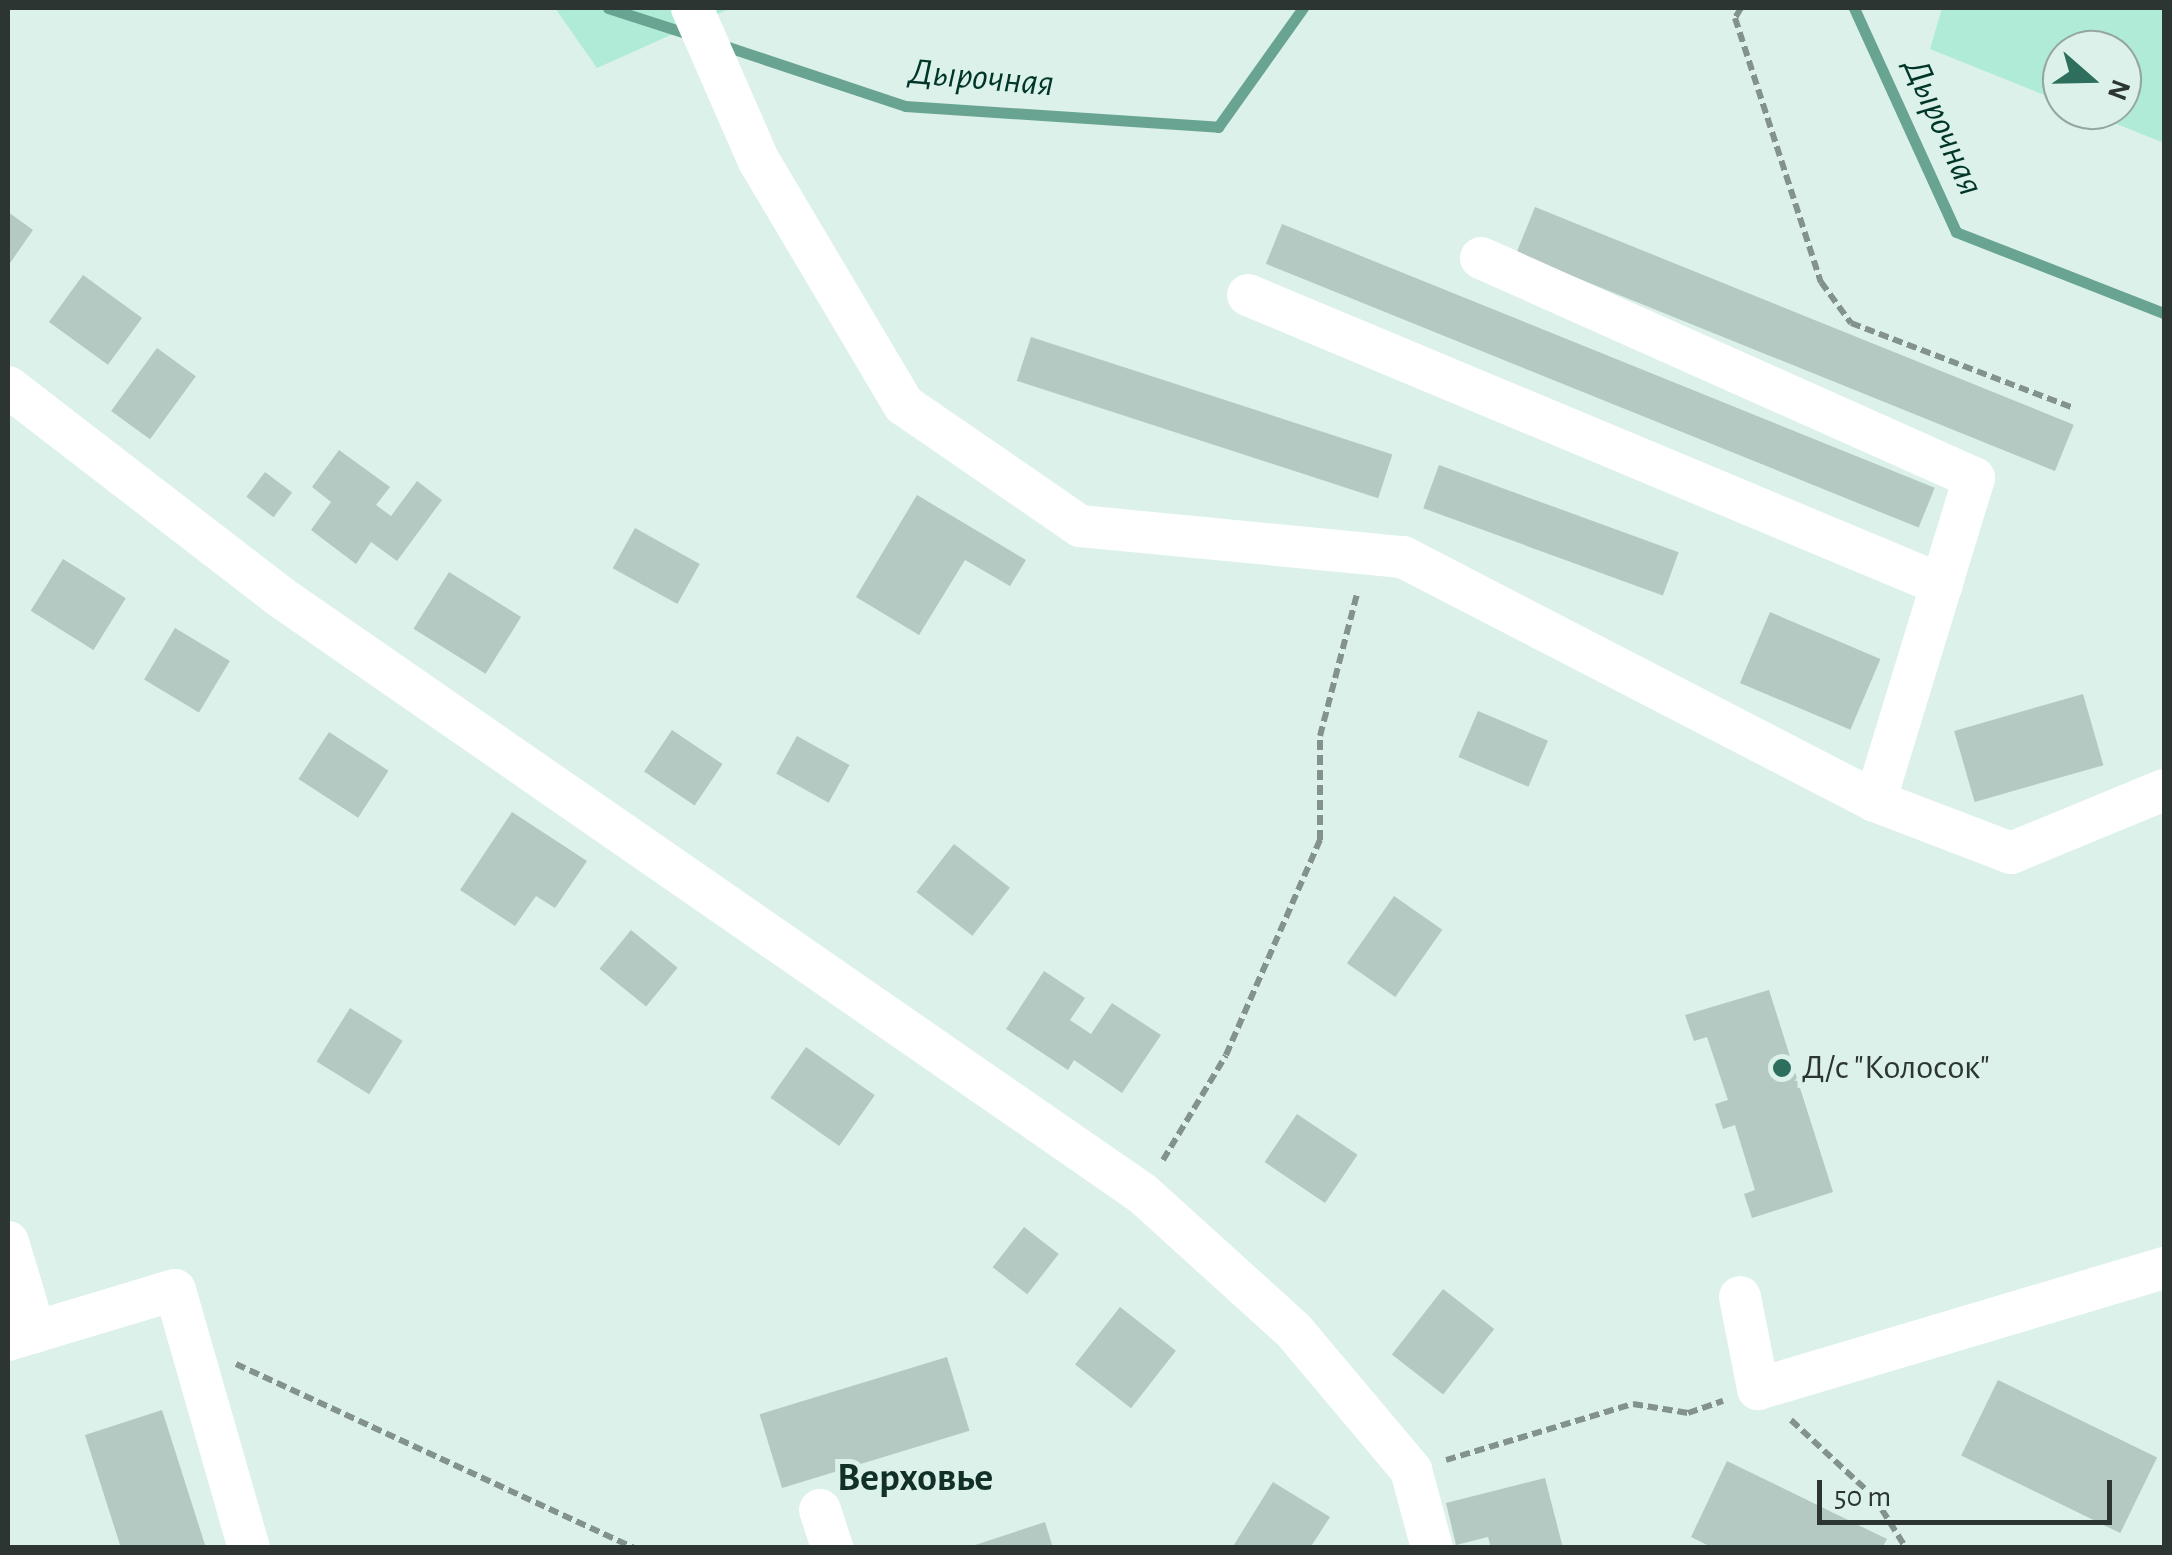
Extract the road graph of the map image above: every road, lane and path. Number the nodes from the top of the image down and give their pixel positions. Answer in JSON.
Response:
{"nodes":[{"id":1,"x":692,"y":8,"type":"edge"},
{"id":2,"x":1741,"y":8,"type":"edge"},
{"id":3,"x":1481,"y":258,"type":"dead end"},
{"id":4,"x":1248,"y":295,"type":"dead end"},
{"id":5,"x":8,"y":386,"type":"edge"},
{"id":6,"x":2074,"y":408,"type":"dead end"},
{"id":7,"x":1367,"y":554,"type":"junction"},
{"id":8,"x":1942,"y":584,"type":"junction"},
{"id":9,"x":2164,"y":790,"type":"edge"},
{"id":10,"x":1874,"y":801,"type":"junction"},
{"id":11,"x":1143,"y":1194,"type":"junction"},
{"id":12,"x":8,"y":1242,"type":"edge"},
{"id":13,"x":2164,"y":1268,"type":"edge"},
{"id":14,"x":1740,"y":1296,"type":"dead end"},
{"id":15,"x":21,"y":1336,"type":"edge"},
{"id":16,"x":190,"y":1343,"type":"junction"},
{"id":17,"x":1758,"y":1389,"type":"junction"},
{"id":18,"x":1412,"y":1470,"type":"junction"},
{"id":19,"x":248,"y":1548,"type":"edge"},
{"id":20,"x":635,"y":1548,"type":"edge"},
{"id":21,"x":1432,"y":1548,"type":"edge"},
{"id":22,"x":1906,"y":1548,"type":"edge"}],
"edges":[{"from":1,"to":7,"type":"street"},
{"from":2,"to":6,"type":"path"},
{"from":3,"to":8,"type":"street"},
{"from":4,"to":8,"type":"street"},
{"from":5,"to":11,"type":"street"},
{"from":7,"to":10,"type":"street"},
{"from":7,"to":11,"type":"path"},
{"from":8,"to":10,"type":"street"},
{"from":9,"to":10,"type":"street"},
{"from":11,"to":18,"type":"street"},
{"from":12,"to":15,"type":"street"},
{"from":13,"to":17,"type":"street"},
{"from":14,"to":17,"type":"street"},
{"from":15,"to":16,"type":"street"},
{"from":16,"to":19,"type":"street"},
{"from":16,"to":20,"type":"path"},
{"from":17,"to":18,"type":"path"},
{"from":17,"to":22,"type":"path"},
{"from":18,"to":21,"type":"street"}]}
